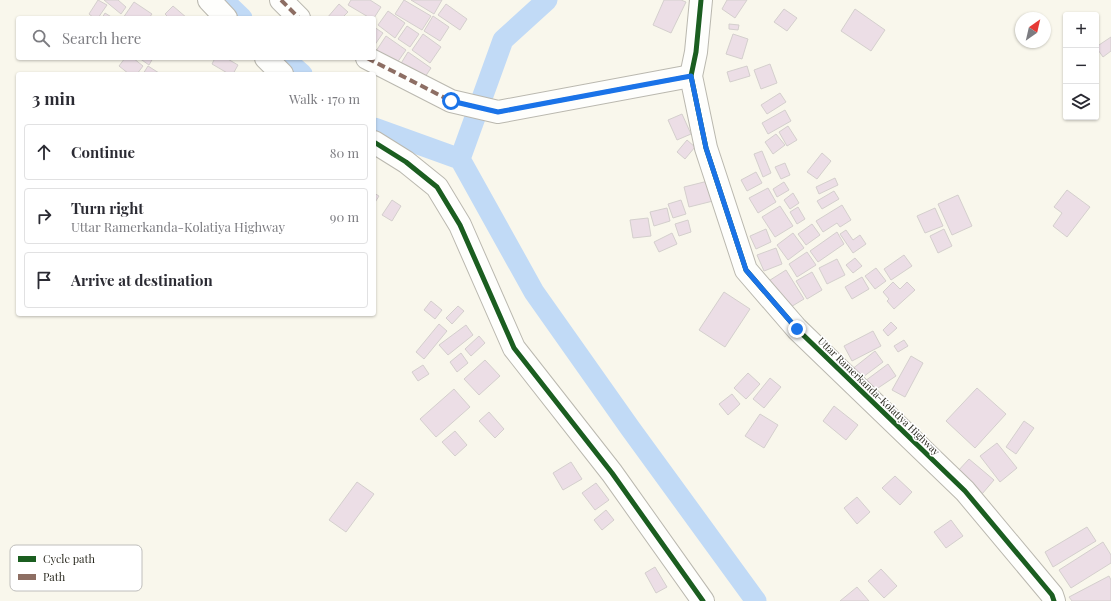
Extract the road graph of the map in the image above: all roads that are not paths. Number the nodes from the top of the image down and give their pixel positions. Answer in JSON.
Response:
{"nodes":[{"id":1,"x":209,"y":0,"type":"edge"},
{"id":2,"x":281,"y":0,"type":"edge"},
{"id":3,"x":700,"y":0,"type":"edge"},
{"id":4,"x":224,"y":16,"type":"edge"},
{"id":5,"x":297,"y":16,"type":"edge"},
{"id":6,"x":268,"y":60,"type":"edge"},
{"id":7,"x":371,"y":60,"type":"edge"},
{"id":8,"x":280,"y":72,"type":"edge"},
{"id":9,"x":691,"y":76,"type":"junction"},
{"id":10,"x":376,"y":143,"type":"edge"},
{"id":11,"x":704,"y":601,"type":"edge"},
{"id":12,"x":1054,"y":601,"type":"edge"}],
"edges":[{"from":1,"to":4,"type":"street"},
{"from":2,"to":5,"type":"street"},
{"from":3,"to":9,"type":"street","name":"Uttar Ramerkanda-Kolatiya Highway"},
{"from":6,"to":8,"type":"street"},
{"from":7,"to":9,"type":"street"},
{"from":9,"to":12,"type":"street","name":"Uttar Ramerkanda-Kolatiya Highway"},
{"from":10,"to":11,"type":"street"}]}
